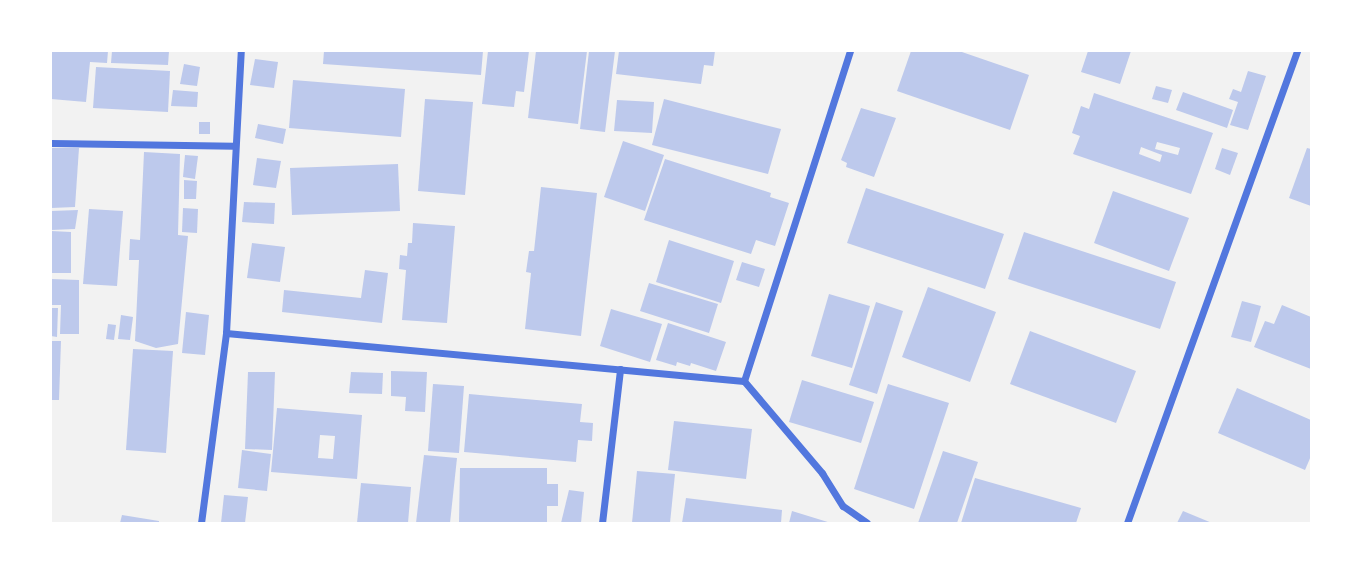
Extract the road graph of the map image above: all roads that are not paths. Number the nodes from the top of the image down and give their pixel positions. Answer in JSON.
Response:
{"nodes":[{"id":1,"x":241,"y":51,"type":"edge"},
{"id":2,"x":850,"y":51,"type":"edge"},
{"id":3,"x":1297,"y":51,"type":"edge"},
{"id":4,"x":51,"y":143,"type":"edge"},
{"id":5,"x":234,"y":146,"type":"junction"},
{"id":6,"x":226,"y":333,"type":"junction"},
{"id":7,"x":620,"y":369,"type":"junction"},
{"id":8,"x":744,"y":381,"type":"junction"},
{"id":9,"x":201,"y":523,"type":"edge"},
{"id":10,"x":602,"y":523,"type":"edge"},
{"id":11,"x":867,"y":523,"type":"edge"},
{"id":12,"x":1127,"y":523,"type":"edge"}],
"edges":[{"from":1,"to":5,"type":"street"},
{"from":2,"to":8,"type":"street"},
{"from":3,"to":12,"type":"street"},
{"from":4,"to":5,"type":"street"},
{"from":5,"to":6,"type":"street"},
{"from":6,"to":7,"type":"street"},
{"from":6,"to":9,"type":"street"},
{"from":7,"to":8,"type":"street"},
{"from":7,"to":10,"type":"street"},
{"from":8,"to":11,"type":"street"}]}
